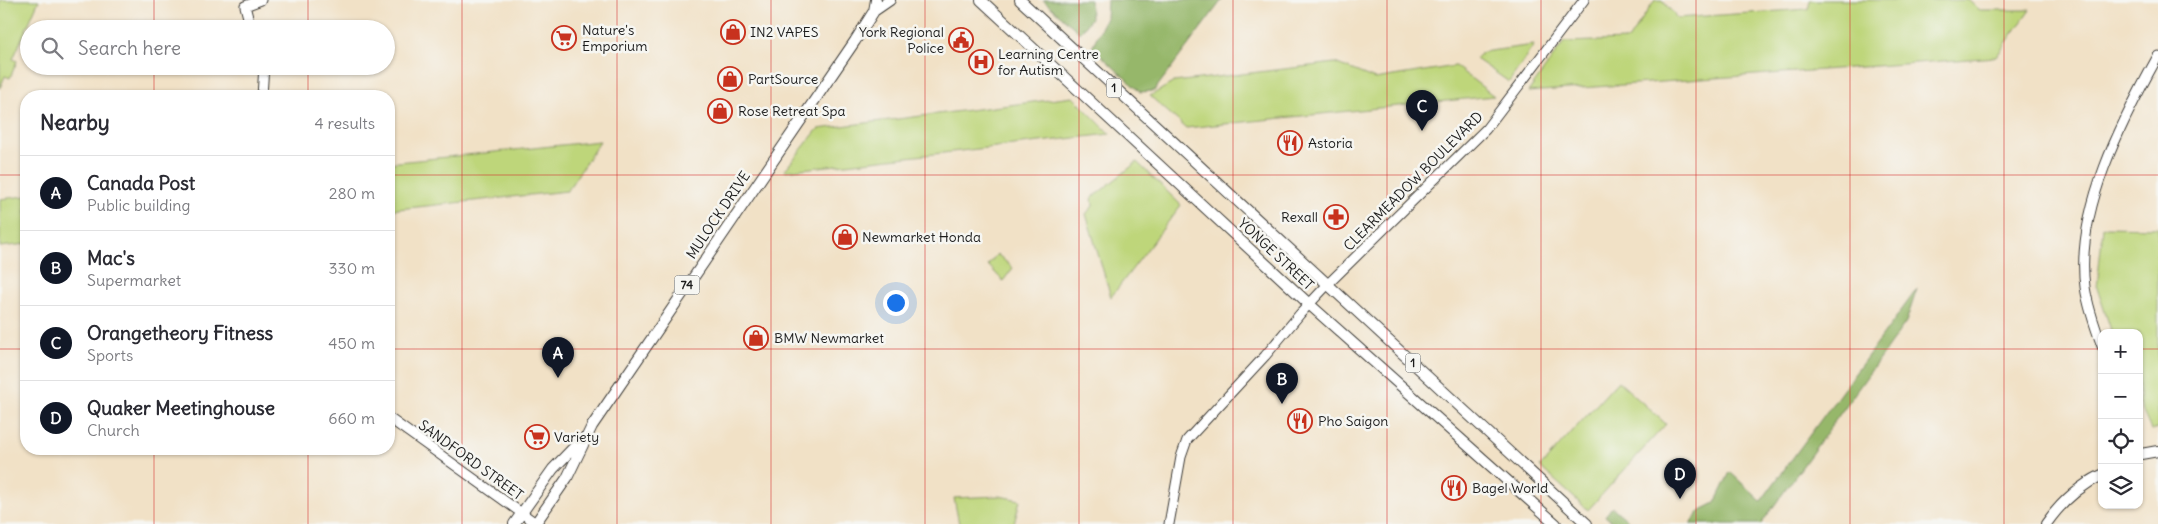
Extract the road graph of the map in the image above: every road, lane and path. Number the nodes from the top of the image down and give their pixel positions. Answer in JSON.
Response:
{"nodes":[{"id":1,"x":261,"y":0,"type":"edge"},
{"id":2,"x":876,"y":0,"type":"edge"},
{"id":3,"x":890,"y":0,"type":"edge"},
{"id":4,"x":982,"y":0,"type":"edge"},
{"id":5,"x":1020,"y":0,"type":"edge"},
{"id":6,"x":1584,"y":0,"type":"edge"},
{"id":7,"x":874,"y":11,"type":"junction"},
{"id":8,"x":248,"y":20,"type":"edge"},
{"id":9,"x":2158,"y":56,"type":"edge"},
{"id":10,"x":263,"y":75,"type":"edge"},
{"id":11,"x":262,"y":90,"type":"edge"},
{"id":12,"x":1329,"y":283,"type":"junction"},
{"id":13,"x":1310,"y":304,"type":"junction"},
{"id":14,"x":2098,"y":335,"type":"edge"},
{"id":15,"x":395,"y":422,"type":"edge"},
{"id":16,"x":586,"y":435,"type":"junction"},
{"id":17,"x":2158,"y":451,"type":"edge"},
{"id":18,"x":2143,"y":453,"type":"edge"},
{"id":19,"x":2098,"y":477,"type":"edge"},
{"id":20,"x":522,"y":513,"type":"junction"},
{"id":21,"x":514,"y":524,"type":"edge"},
{"id":22,"x":536,"y":524,"type":"edge"},
{"id":23,"x":1169,"y":524,"type":"edge"},
{"id":24,"x":1556,"y":524,"type":"edge"},
{"id":25,"x":1587,"y":524,"type":"edge"},
{"id":26,"x":2046,"y":524,"type":"edge"}],
"edges":[{"from":1,"to":8,"type":"street"},
{"from":2,"to":7,"type":"main road","name":"MULOCK DRIVE","number":"74"},
{"from":3,"to":7,"type":"main road","name":"MULOCK DRIVE","number":"74"},
{"from":4,"to":13,"type":"main road","name":"YONGE STREET","number":"1"},
{"from":5,"to":12,"type":"main road","name":"YONGE STREET","number":"1"},
{"from":6,"to":12,"type":"street","name":"CLEARMEADOW BOULEVARD"},
{"from":7,"to":16,"type":"main road","name":"MULOCK DRIVE","number":"74"},
{"from":9,"to":14,"type":"street"},
{"from":10,"to":11,"type":"street"},
{"from":12,"to":13,"type":"street","name":"CLEARMEADOW BOULEVARD"},
{"from":12,"to":25,"type":"main road","name":"YONGE STREET","number":"1"},
{"from":13,"to":23,"type":"street","name":"CLEARMEADOW BOULEVARD"},
{"from":13,"to":24,"type":"main road","name":"YONGE STREET","number":"1"},
{"from":15,"to":20,"type":"street","name":"SANDFORD STREET"},
{"from":16,"to":20,"type":"main road","name":"MULOCK DRIVE","number":"74"},
{"from":16,"to":22,"type":"main road","name":"MULOCK DRIVE","number":"74"},
{"from":17,"to":18,"type":"main road"},
{"from":19,"to":26,"type":"main road"},
{"from":20,"to":21,"type":"main road","name":"MULOCK DRIVE","number":"74"},
{"from":20,"to":22,"type":"street","name":"SANDFORD STREET"}]}
